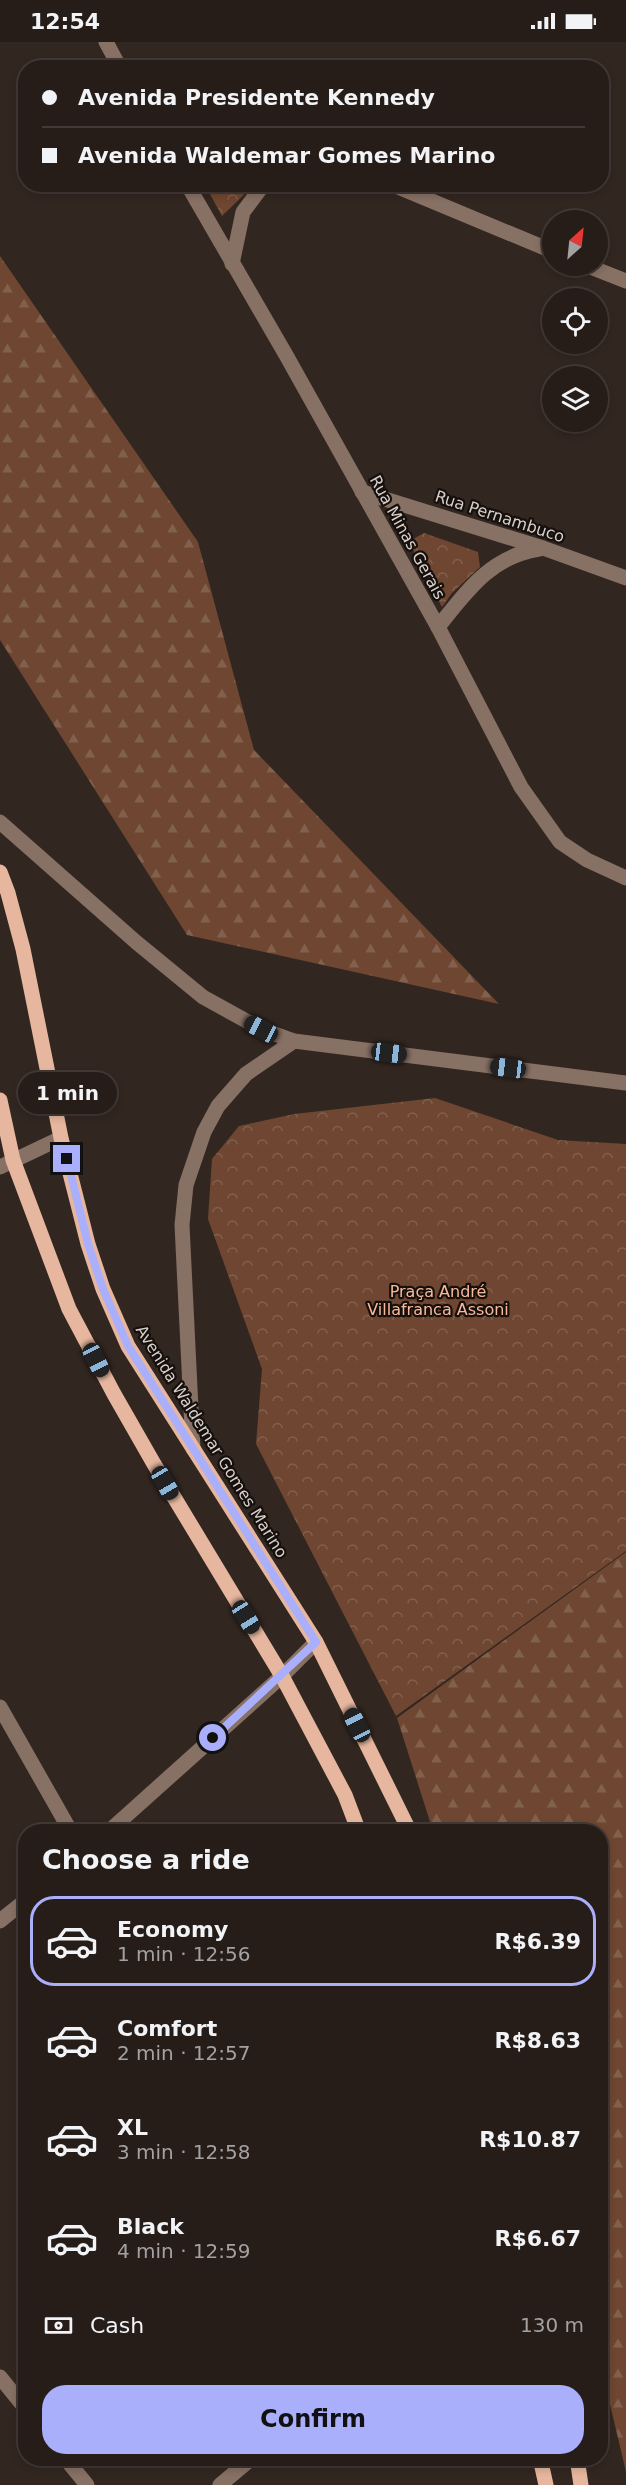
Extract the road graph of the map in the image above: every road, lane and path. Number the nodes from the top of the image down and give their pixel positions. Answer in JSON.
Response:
{"nodes":[{"id":1,"x":106,"y":42,"type":"edge"},
{"id":2,"x":116,"y":60,"type":"edge"},
{"id":3,"x":192,"y":192,"type":"edge"},
{"id":4,"x":258,"y":192,"type":"edge"},
{"id":5,"x":411,"y":192,"type":"edge"},
{"id":6,"x":542,"y":246,"type":"edge"},
{"id":7,"x":232,"y":264,"type":"junction"},
{"id":8,"x":608,"y":274,"type":"edge"},
{"id":9,"x":626,"y":281,"type":"edge"},
{"id":10,"x":362,"y":492,"type":"junction"},
{"id":11,"x":543,"y":548,"type":"junction"},
{"id":12,"x":626,"y":578,"type":"edge"},
{"id":13,"x":438,"y":627,"type":"junction"},
{"id":14,"x":0,"y":822,"type":"edge"},
{"id":15,"x":0,"y":872,"type":"edge"},
{"id":16,"x":626,"y":878,"type":"edge"},
{"id":17,"x":294,"y":1041,"type":"junction"},
{"id":18,"x":626,"y":1083,"type":"edge"},
{"id":19,"x":0,"y":1100,"type":"edge"},
{"id":20,"x":61,"y":1138,"type":"junction"},
{"id":21,"x":7,"y":1164,"type":"edge"},
{"id":22,"x":193,"y":1449,"type":"junction"},
{"id":23,"x":316,"y":1642,"type":"junction"},
{"id":24,"x":282,"y":1676,"type":"junction"},
{"id":25,"x":0,"y":1707,"type":"edge"},
{"id":26,"x":66,"y":1824,"type":"edge"},
{"id":27,"x":117,"y":1824,"type":"edge"},
{"id":28,"x":356,"y":1824,"type":"edge"},
{"id":29,"x":406,"y":1824,"type":"edge"},
{"id":30,"x":18,"y":1906,"type":"edge"},
{"id":31,"x":0,"y":1921,"type":"edge"},
{"id":32,"x":0,"y":2378,"type":"edge"},
{"id":33,"x":18,"y":2399,"type":"edge"},
{"id":34,"x":72,"y":2466,"type":"edge"},
{"id":35,"x":243,"y":2466,"type":"edge"},
{"id":36,"x":542,"y":2466,"type":"edge"},
{"id":37,"x":578,"y":2466,"type":"edge"},
{"id":38,"x":87,"y":2485,"type":"edge"},
{"id":39,"x":220,"y":2485,"type":"edge"},
{"id":40,"x":546,"y":2485,"type":"edge"},
{"id":41,"x":582,"y":2485,"type":"edge"}],
"edges":[{"from":1,"to":2,"type":"street"},
{"from":3,"to":7,"type":"street","name":"Rua Minas Gerais"},
{"from":4,"to":7,"type":"street"},
{"from":5,"to":6,"type":"street"},
{"from":7,"to":10,"type":"street","name":"Rua Minas Gerais"},
{"from":8,"to":9,"type":"street"},
{"from":10,"to":11,"type":"street","name":"Rua Pernambuco"},
{"from":10,"to":13,"type":"street","name":"Rua Minas Gerais"},
{"from":11,"to":12,"type":"street","name":"Rua Pernambuco"},
{"from":11,"to":13,"type":"street"},
{"from":13,"to":16,"type":"street","name":"Rua Minas Gerais"},
{"from":14,"to":17,"type":"street"},
{"from":15,"to":20,"type":"main road","name":"Avenida Waldemar Gomes Marino"},
{"from":17,"to":18,"type":"street"},
{"from":17,"to":22,"type":"street"},
{"from":19,"to":21,"type":"main road"},
{"from":20,"to":21,"type":"street"},
{"from":20,"to":22,"type":"main road","name":"Avenida Waldemar Gomes Marino"},
{"from":21,"to":24,"type":"main road"},
{"from":22,"to":23,"type":"main road","name":"Avenida Waldemar Gomes Marino"},
{"from":23,"to":24,"type":"street"},
{"from":23,"to":29,"type":"main road","name":"Avenida Waldemar Gomes Marino"},
{"from":24,"to":27,"type":"street"},
{"from":24,"to":28,"type":"main road"},
{"from":25,"to":26,"type":"street"},
{"from":30,"to":31,"type":"street"},
{"from":32,"to":33,"type":"street"},
{"from":34,"to":38,"type":"street"},
{"from":35,"to":39,"type":"street"},
{"from":36,"to":40,"type":"main road"},
{"from":37,"to":41,"type":"main road"}]}
